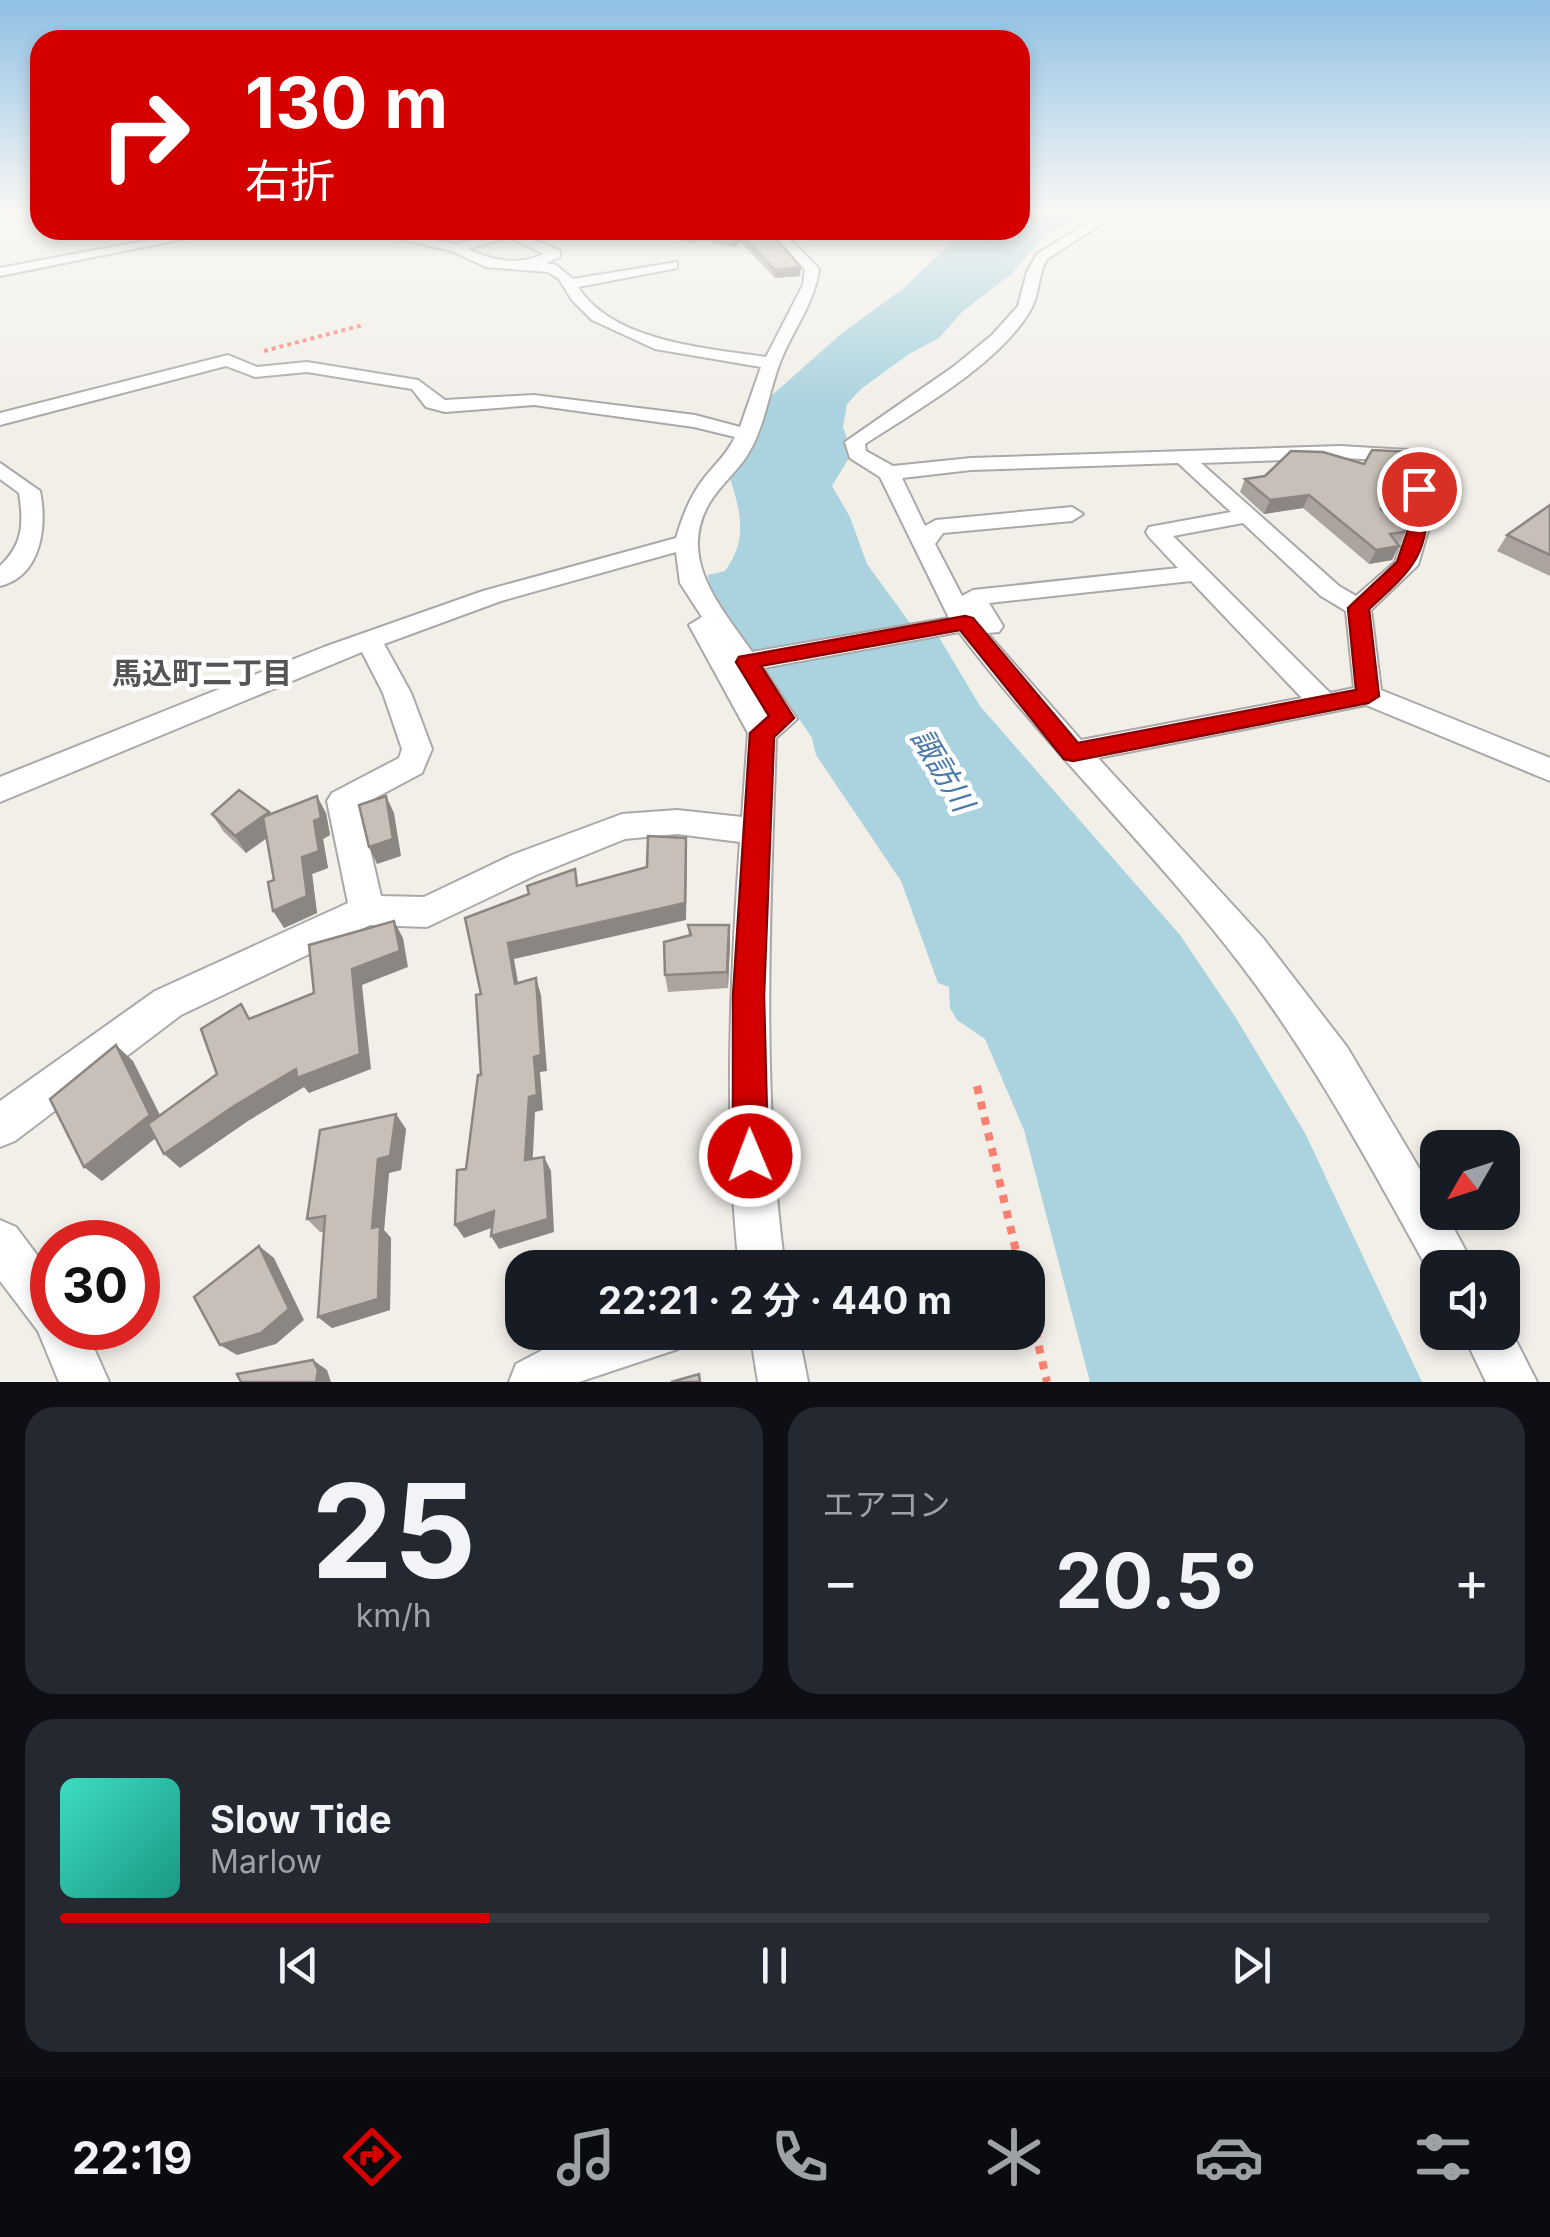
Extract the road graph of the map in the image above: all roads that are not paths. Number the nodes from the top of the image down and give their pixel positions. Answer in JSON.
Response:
{"nodes":[{"id":1,"x":561,"y":277,"type":"edge"},
{"id":2,"x":605,"y":277,"type":"edge"},
{"id":3,"x":811,"y":277,"type":"edge"},
{"id":4,"x":1035,"y":277,"type":"edge"},
{"id":5,"x":568,"y":284,"type":"junction"},
{"id":6,"x":770,"y":364,"type":"junction"},
{"id":7,"x":0,"y":419,"type":"edge"},
{"id":8,"x":745,"y":434,"type":"junction"},
{"id":9,"x":1185,"y":459,"type":"junction"},
{"id":10,"x":0,"y":469,"type":"edge"},
{"id":11,"x":889,"y":473,"type":"junction"},
{"id":12,"x":1072,"y":514,"type":"dead end"},
{"id":13,"x":1246,"y":516,"type":"junction"},
{"id":14,"x":686,"y":542,"type":"junction"},
{"id":15,"x":924,"y":544,"type":"junction"},
{"id":16,"x":1196,"y":573,"type":"junction"},
{"id":17,"x":0,"y":580,"type":"edge"},
{"id":18,"x":692,"y":583,"type":"junction"},
{"id":19,"x":1358,"y":608,"type":"junction"},
{"id":20,"x":960,"y":623,"type":"junction"},
{"id":21,"x":369,"y":640,"type":"junction"},
{"id":22,"x":751,"y":661,"type":"junction"},
{"id":23,"x":1000,"y":668,"type":"junction"},
{"id":24,"x":1368,"y":696,"type":"junction"},
{"id":25,"x":1324,"y":704,"type":"junction"},
{"id":26,"x":762,"y":733,"type":"junction"},
{"id":27,"x":1073,"y":752,"type":"junction"},
{"id":28,"x":1550,"y":770,"type":"edge"},
{"id":29,"x":0,"y":790,"type":"edge"},
{"id":30,"x":757,"y":831,"type":"junction"},
{"id":31,"x":367,"y":910,"type":"junction"},
{"id":32,"x":0,"y":1126,"type":"edge"},
{"id":33,"x":0,"y":1242,"type":"edge"},
{"id":34,"x":759,"y":1250,"type":"edge"},
{"id":35,"x":1442,"y":1250,"type":"edge"},
{"id":36,"x":30,"y":1283,"type":"edge"},
{"id":37,"x":70,"y":1350,"type":"edge"},
{"id":38,"x":599,"y":1350,"type":"edge"},
{"id":39,"x":777,"y":1350,"type":"edge"},
{"id":40,"x":1495,"y":1350,"type":"edge"},
{"id":41,"x":84,"y":1382,"type":"edge"},
{"id":42,"x":534,"y":1382,"type":"edge"},
{"id":43,"x":783,"y":1382,"type":"edge"},
{"id":44,"x":1512,"y":1382,"type":"edge"}],
"edges":[{"from":1,"to":5,"type":"street"},
{"from":2,"to":5,"type":"street"},
{"from":3,"to":6,"type":"street"},
{"from":4,"to":11,"type":"street"},
{"from":5,"to":6,"type":"street"},
{"from":6,"to":8,"type":"street"},
{"from":7,"to":8,"type":"street"},
{"from":8,"to":14,"type":"street"},
{"from":9,"to":11,"type":"street"},
{"from":9,"to":13,"type":"street"},
{"from":9,"to":19,"type":"street"},
{"from":10,"to":17,"type":"street"},
{"from":11,"to":15,"type":"street"},
{"from":12,"to":15,"type":"street"},
{"from":13,"to":16,"type":"street"},
{"from":13,"to":19,"type":"street"},
{"from":14,"to":18,"type":"street"},
{"from":14,"to":21,"type":"street"},
{"from":15,"to":20,"type":"street"},
{"from":16,"to":23,"type":"street"},
{"from":16,"to":25,"type":"street"},
{"from":18,"to":22,"type":"street"},
{"from":18,"to":26,"type":"street"},
{"from":19,"to":24,"type":"street"},
{"from":20,"to":22,"type":"street"},
{"from":20,"to":23,"type":"street"},
{"from":21,"to":29,"type":"street"},
{"from":21,"to":31,"type":"street"},
{"from":22,"to":26,"type":"street"},
{"from":23,"to":27,"type":"street"},
{"from":24,"to":25,"type":"street"},
{"from":24,"to":28,"type":"street"},
{"from":25,"to":27,"type":"street"},
{"from":26,"to":30,"type":"street"},
{"from":27,"to":35,"type":"street"},
{"from":30,"to":31,"type":"street"},
{"from":30,"to":34,"type":"street"},
{"from":31,"to":32,"type":"street"},
{"from":33,"to":36,"type":"street"},
{"from":37,"to":41,"type":"street"},
{"from":38,"to":42,"type":"street"},
{"from":39,"to":43,"type":"street"},
{"from":40,"to":44,"type":"street"}]}
